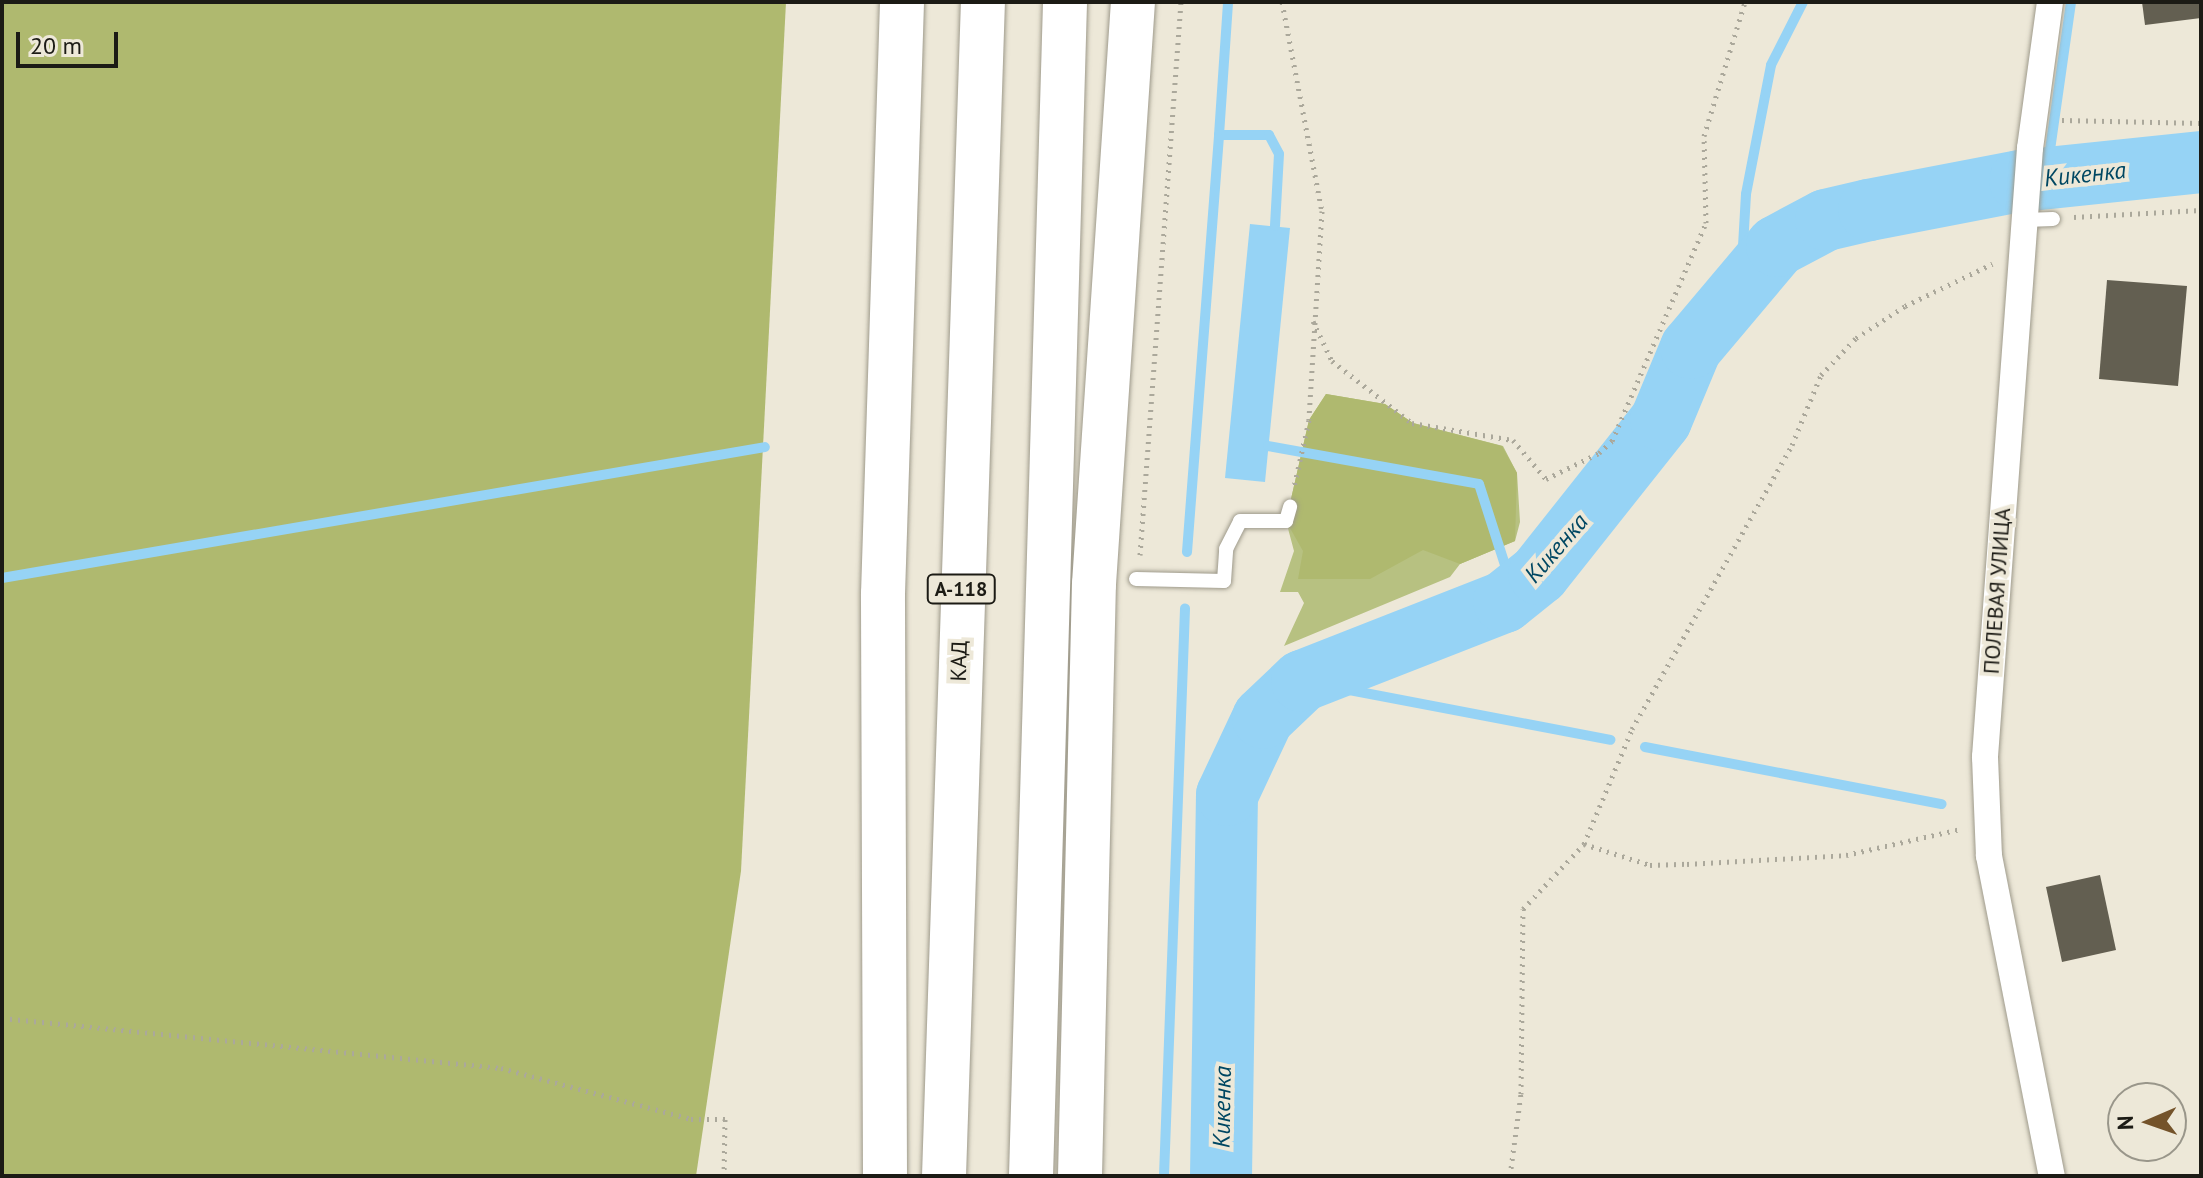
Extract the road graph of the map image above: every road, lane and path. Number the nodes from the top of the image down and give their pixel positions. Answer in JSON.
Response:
{"nodes":[{"id":1,"x":902,"y":2,"type":"edge"},
{"id":2,"x":983,"y":2,"type":"edge"},
{"id":3,"x":1065,"y":2,"type":"edge"},
{"id":4,"x":1133,"y":2,"type":"edge"},
{"id":5,"x":1181,"y":2,"type":"edge"},
{"id":6,"x":1282,"y":2,"type":"edge"},
{"id":7,"x":1745,"y":2,"type":"edge"},
{"id":8,"x":2050,"y":2,"type":"edge"},
{"id":9,"x":2035,"y":111,"type":"junction"},
{"id":10,"x":2201,"y":123,"type":"edge"},
{"id":11,"x":2201,"y":210,"type":"edge"},
{"id":12,"x":2026,"y":212,"type":"junction"},
{"id":13,"x":2053,"y":219,"type":"joint"},
{"id":14,"x":2023,"y":252,"type":"junction"},
{"id":15,"x":1313,"y":321,"type":"junction"},
{"id":16,"x":1290,"y":504,"type":"joint"},
{"id":17,"x":1136,"y":579,"type":"joint"},
{"id":18,"x":1985,"y":828,"type":"junction"},
{"id":19,"x":1584,"y":844,"type":"junction"},
{"id":20,"x":2,"y":1018,"type":"edge"},
{"id":21,"x":724,"y":1176,"type":"edge"},
{"id":22,"x":885,"y":1176,"type":"edge"},
{"id":23,"x":944,"y":1176,"type":"edge"},
{"id":24,"x":1031,"y":1176,"type":"edge"},
{"id":25,"x":1080,"y":1176,"type":"edge"},
{"id":26,"x":1510,"y":1176,"type":"edge"},
{"id":27,"x":2052,"y":1176,"type":"edge"}],
"edges":[{"from":1,"to":22,"type":"highway"},
{"from":2,"to":23,"type":"highway","name":"КАД","number":"А-118"},
{"from":3,"to":24,"type":"highway"},
{"from":4,"to":25,"type":"highway"},
{"from":5,"to":17,"type":"path"},
{"from":6,"to":15,"type":"path"},
{"from":7,"to":15,"type":"path"},
{"from":8,"to":9,"type":"street","name":"ПОЛЕВАЯ УЛИЦА"},
{"from":9,"to":10,"type":"path"},
{"from":9,"to":12,"type":"street","name":"ПОЛЕВАЯ УЛИЦА"},
{"from":11,"to":13,"type":"path"},
{"from":12,"to":13,"type":"lane"},
{"from":12,"to":14,"type":"street","name":"ПОЛЕВАЯ УЛИЦА"},
{"from":14,"to":18,"type":"street","name":"ПОЛЕВАЯ УЛИЦА"},
{"from":14,"to":19,"type":"path"},
{"from":15,"to":16,"type":"path"},
{"from":16,"to":17,"type":"lane"},
{"from":18,"to":19,"type":"path"},
{"from":18,"to":27,"type":"street","name":"ПОЛЕВАЯ УЛИЦА"},
{"from":19,"to":26,"type":"path"},
{"from":20,"to":21,"type":"path"}]}
